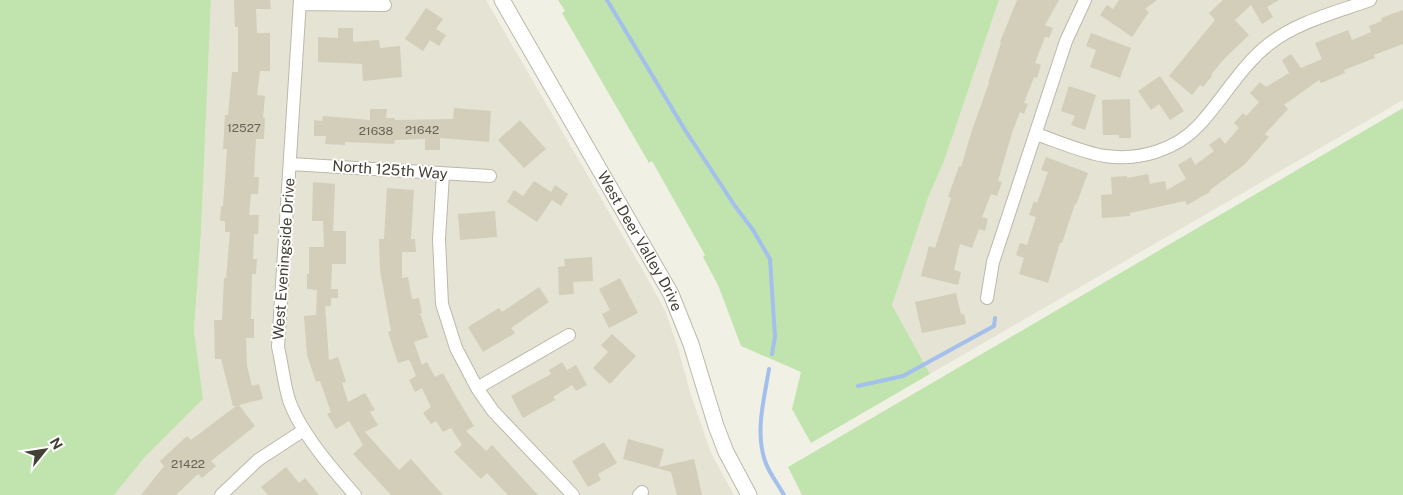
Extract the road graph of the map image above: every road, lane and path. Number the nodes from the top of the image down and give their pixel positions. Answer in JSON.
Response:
{"nodes":[{"id":1,"x":502,"y":0,"type":"edge"},
{"id":2,"x":1086,"y":0,"type":"edge"},
{"id":3,"x":1370,"y":0,"type":"edge"},
{"id":4,"x":300,"y":2,"type":"edge"},
{"id":5,"x":385,"y":6,"type":"dead end"},
{"id":6,"x":1036,"y":134,"type":"junction"},
{"id":7,"x":290,"y":164,"type":"junction"},
{"id":8,"x":443,"y":174,"type":"junction"},
{"id":9,"x":490,"y":176,"type":"dead end"},
{"id":10,"x":987,"y":298,"type":"dead end"},
{"id":11,"x":569,"y":335,"type":"dead end"},
{"id":12,"x":477,"y":388,"type":"junction"},
{"id":13,"x":304,"y":430,"type":"junction"},
{"id":14,"x":220,"y":495,"type":"edge"},
{"id":15,"x":355,"y":495,"type":"edge"},
{"id":16,"x":573,"y":495,"type":"edge"},
{"id":17,"x":749,"y":495,"type":"edge"}],
"edges":[{"from":1,"to":17,"type":"street","name":"West Deer Valley Drive"},
{"from":2,"to":6,"type":"street"},
{"from":3,"to":6,"type":"street"},
{"from":4,"to":5,"type":"street"},
{"from":4,"to":7,"type":"street","name":"West Eveningside Drive"},
{"from":6,"to":10,"type":"street"},
{"from":7,"to":8,"type":"street","name":"North 125th Way"},
{"from":7,"to":13,"type":"street","name":"West Eveningside Drive"},
{"from":8,"to":9,"type":"street","name":"North 125th Way"},
{"from":8,"to":12,"type":"street"},
{"from":11,"to":12,"type":"street"},
{"from":12,"to":16,"type":"street"},
{"from":13,"to":14,"type":"street"},
{"from":13,"to":15,"type":"street","name":"West Eveningside Drive"}]}
